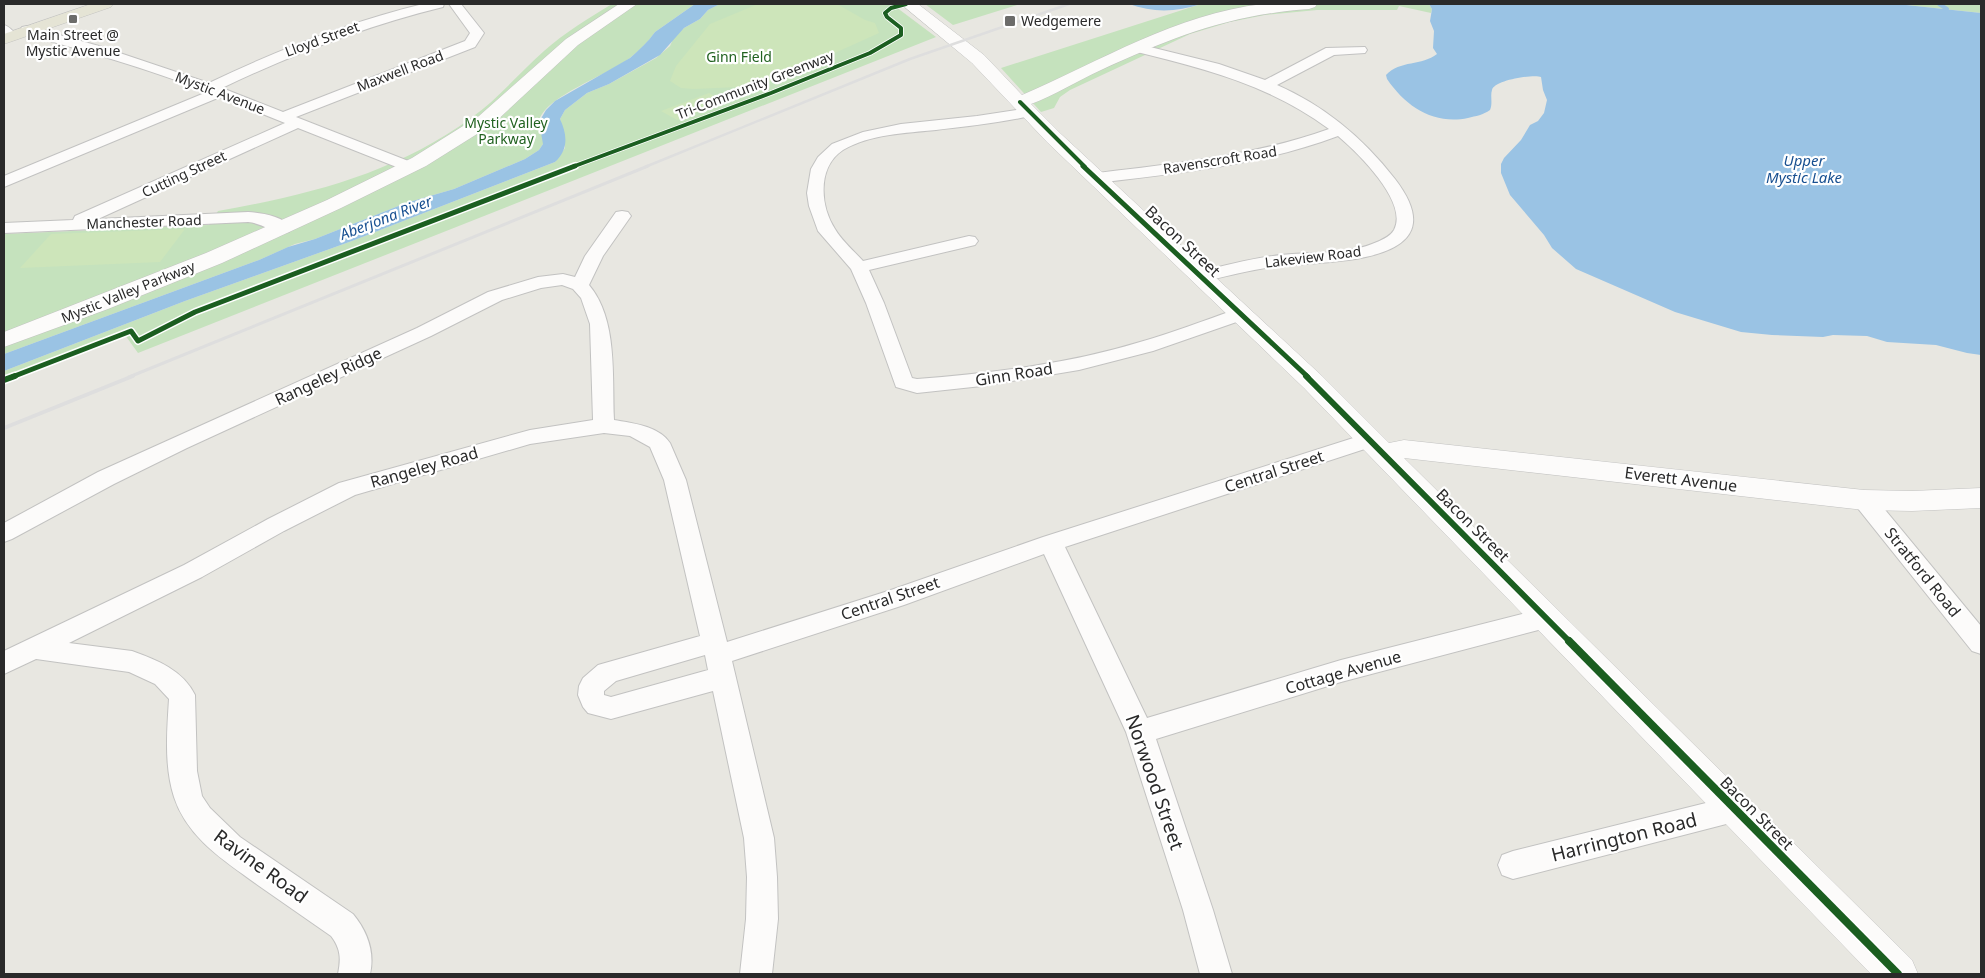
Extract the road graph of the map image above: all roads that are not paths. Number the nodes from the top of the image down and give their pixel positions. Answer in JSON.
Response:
{"nodes":[{"id":1,"x":105,"y":4,"type":"edge"},
{"id":2,"x":438,"y":4,"type":"edge"},
{"id":3,"x":455,"y":4,"type":"edge"},
{"id":4,"x":629,"y":4,"type":"edge"},
{"id":5,"x":909,"y":4,"type":"edge"},
{"id":6,"x":1309,"y":4,"type":"edge"},
{"id":7,"x":27,"y":30,"type":"junction"},
{"id":8,"x":6,"y":35,"type":"edge"},
{"id":9,"x":1138,"y":48,"type":"junction"},
{"id":10,"x":1360,"y":50,"type":"dead end"},
{"id":11,"x":1090,"y":68,"type":"junction"},
{"id":12,"x":1054,"y":79,"type":"junction"},
{"id":13,"x":1267,"y":85,"type":"junction"},
{"id":14,"x":215,"y":90,"type":"junction"},
{"id":15,"x":1023,"y":94,"type":"junction"},
{"id":16,"x":290,"y":120,"type":"junction"},
{"id":17,"x":1340,"y":130,"type":"junction"},
{"id":18,"x":410,"y":167,"type":"junction"},
{"id":19,"x":1097,"y":178,"type":"junction"},
{"id":20,"x":4,"y":182,"type":"edge"},
{"id":21,"x":622,"y":216,"type":"dead end"},
{"id":22,"x":71,"y":225,"type":"junction"},
{"id":23,"x":4,"y":228,"type":"edge"},
{"id":24,"x":282,"y":228,"type":"junction"},
{"id":25,"x":969,"y":241,"type":"dead end"},
{"id":26,"x":859,"y":267,"type":"junction"},
{"id":27,"x":1202,"y":277,"type":"junction"},
{"id":28,"x":580,"y":285,"type":"junction"},
{"id":29,"x":1241,"y":314,"type":"junction"},
{"id":30,"x":4,"y":340,"type":"edge"},
{"id":31,"x":604,"y":426,"type":"junction"},
{"id":32,"x":1376,"y":446,"type":"junction"},
{"id":33,"x":1981,"y":498,"type":"edge"},
{"id":34,"x":1864,"y":500,"type":"junction"},
{"id":35,"x":4,"y":533,"type":"edge"},
{"id":36,"x":1051,"y":543,"type":"junction"},
{"id":37,"x":1546,"y":618,"type":"junction"},
{"id":38,"x":1981,"y":644,"type":"edge"},
{"id":39,"x":35,"y":649,"type":"junction"},
{"id":40,"x":718,"y":658,"type":"junction"},
{"id":41,"x":4,"y":663,"type":"edge"},
{"id":42,"x":1140,"y":732,"type":"junction"},
{"id":43,"x":1734,"y":809,"type":"junction"},
{"id":44,"x":1513,"y":865,"type":"dead end"},
{"id":45,"x":354,"y":974,"type":"edge"},
{"id":46,"x":756,"y":974,"type":"edge"},
{"id":47,"x":1216,"y":974,"type":"edge"},
{"id":48,"x":1898,"y":974,"type":"edge"}],
"edges":[{"from":1,"to":7,"type":"main road"},
{"from":2,"to":14,"type":"street","name":"Lloyd Street"},
{"from":3,"to":16,"type":"street","name":"Maxwell Road"},
{"from":4,"to":18,"type":"main road","name":"Mystic Valley Parkway"},
{"from":5,"to":15,"type":"main road"},
{"from":6,"to":9,"type":"main road"},
{"from":7,"to":8,"type":"main road"},
{"from":7,"to":14,"type":"street","name":"Mystic Avenue"},
{"from":9,"to":11,"type":"main road"},
{"from":9,"to":13,"type":"street","name":"Lakeview Road"},
{"from":10,"to":13,"type":"street"},
{"from":11,"to":12,"type":"main road"},
{"from":11,"to":15,"type":"main road"},
{"from":12,"to":15,"type":"main road"},
{"from":12,"to":15,"type":"main road"},
{"from":13,"to":17,"type":"street","name":"Lakeview Road"},
{"from":14,"to":16,"type":"street","name":"Mystic Avenue"},
{"from":14,"to":20,"type":"street"},
{"from":15,"to":19,"type":"main road","name":"Bacon Street"},
{"from":15,"to":26,"type":"street","name":"Ginn Road"},
{"from":16,"to":18,"type":"street","name":"Mystic Avenue"},
{"from":16,"to":22,"type":"street","name":"Cutting Street"},
{"from":17,"to":19,"type":"street","name":"Ravenscroft Road"},
{"from":17,"to":27,"type":"street","name":"Lakeview Road"},
{"from":18,"to":24,"type":"main road","name":"Mystic Valley Parkway"},
{"from":19,"to":27,"type":"main road","name":"Bacon Street"},
{"from":21,"to":28,"type":"street"},
{"from":22,"to":23,"type":"street","name":"Manchester Road"},
{"from":22,"to":24,"type":"street","name":"Manchester Road"},
{"from":24,"to":30,"type":"main road","name":"Mystic Valley Parkway"},
{"from":25,"to":26,"type":"street"},
{"from":26,"to":29,"type":"street","name":"Ginn Road"},
{"from":27,"to":29,"type":"main road","name":"Bacon Street"},
{"from":28,"to":31,"type":"street"},
{"from":28,"to":35,"type":"street","name":"Rangeley Ridge"},
{"from":29,"to":32,"type":"main road","name":"Bacon Street"},
{"from":31,"to":39,"type":"street","name":"Rangeley Road"},
{"from":31,"to":40,"type":"street","name":"Rangeley Road"},
{"from":32,"to":34,"type":"main road","name":"Everett Avenue"},
{"from":32,"to":36,"type":"street","name":"Central Street"},
{"from":32,"to":37,"type":"main road","name":"Bacon Street"},
{"from":33,"to":34,"type":"main road","name":"Everett Avenue"},
{"from":34,"to":38,"type":"street","name":"Stratford Road"},
{"from":36,"to":40,"type":"street","name":"Central Street"},
{"from":36,"to":42,"type":"street","name":"Norwood Street"},
{"from":37,"to":42,"type":"street","name":"Cottage Avenue"},
{"from":37,"to":43,"type":"main road","name":"Bacon Street"},
{"from":39,"to":41,"type":"street","name":"Rangeley Road"},
{"from":39,"to":45,"type":"street","name":"Ravine Road"},
{"from":40,"to":46,"type":"street"},
{"from":42,"to":47,"type":"street","name":"Norwood Street"},
{"from":43,"to":44,"type":"street","name":"Harrington Road"},
{"from":43,"to":48,"type":"main road","name":"Bacon Street"}]}
